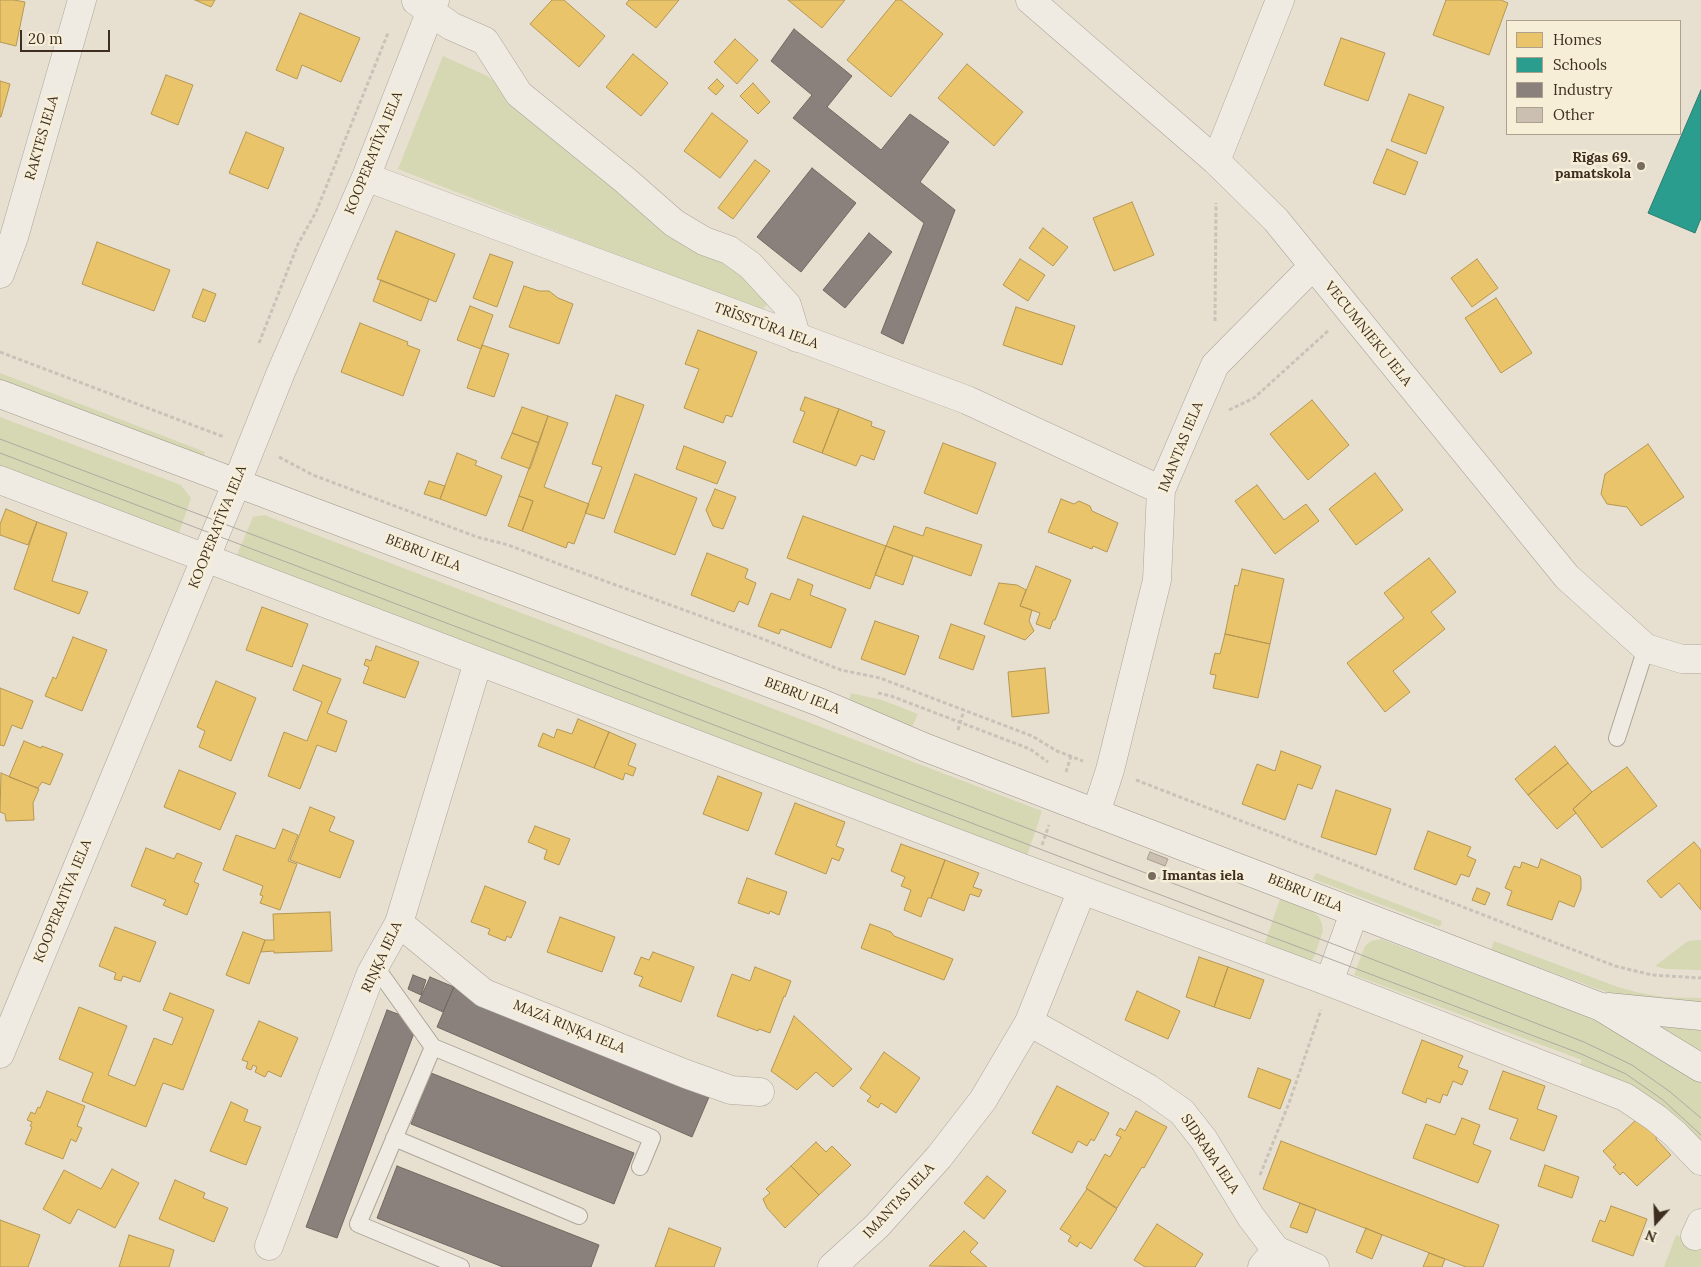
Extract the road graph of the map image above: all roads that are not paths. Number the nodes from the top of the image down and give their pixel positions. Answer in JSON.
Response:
{"nodes":[{"id":1,"x":82,"y":0,"type":"edge"},
{"id":2,"x":1030,"y":0,"type":"edge"},
{"id":3,"x":1280,"y":0,"type":"edge"},
{"id":4,"x":427,"y":4,"type":"edge"},
{"id":5,"x":1216,"y":161,"type":"junction"},
{"id":6,"x":366,"y":177,"type":"junction"},
{"id":7,"x":1313,"y":266,"type":"junction"},
{"id":8,"x":0,"y":274,"type":"edge"},
{"id":9,"x":796,"y":338,"type":"junction"},
{"id":10,"x":0,"y":394,"type":"edge"},
{"id":11,"x":0,"y":480,"type":"edge"},
{"id":12,"x":237,"y":482,"type":"junction"},
{"id":13,"x":1161,"y":490,"type":"junction"},
{"id":14,"x":206,"y":558,"type":"junction"},
{"id":15,"x":1646,"y":648,"type":"junction"},
{"id":16,"x":1701,"y":659,"type":"edge"},
{"id":17,"x":478,"y":662,"type":"junction"},
{"id":18,"x":1617,"y":738,"type":"dead end"},
{"id":19,"x":1096,"y":813,"type":"junction"},
{"id":20,"x":1082,"y":890,"type":"junction"},
{"id":21,"x":1354,"y":913,"type":"junction"},
{"id":22,"x":399,"y":923,"type":"junction"},
{"id":23,"x":376,"y":966,"type":"junction"},
{"id":24,"x":1329,"y":982,"type":"junction"},
{"id":25,"x":1601,"y":1006,"type":"junction"},
{"id":26,"x":1701,"y":1016,"type":"edge"},
{"id":27,"x":1029,"y":1022,"type":"junction"},
{"id":28,"x":433,"y":1047,"type":"junction"},
{"id":29,"x":0,"y":1054,"type":"edge"},
{"id":30,"x":1701,"y":1068,"type":"edge"},
{"id":31,"x":760,"y":1092,"type":"dead end"},
{"id":32,"x":394,"y":1138,"type":"junction"},
{"id":33,"x":1701,"y":1161,"type":"edge"},
{"id":34,"x":640,"y":1168,"type":"dead end"},
{"id":35,"x":579,"y":1216,"type":"dead end"},
{"id":36,"x":269,"y":1246,"type":"dead end"},
{"id":37,"x":1269,"y":1258,"type":"edge"},
{"id":38,"x":460,"y":1267,"type":"edge"},
{"id":39,"x":832,"y":1267,"type":"edge"},
{"id":40,"x":1316,"y":1267,"type":"edge"}],
"edges":[{"from":1,"to":8,"type":"street","name":"RAKTES IELA"},
{"from":2,"to":5,"type":"street","name":"VECUMNIEKU IELA"},
{"from":3,"to":5,"type":"street"},
{"from":4,"to":6,"type":"street","name":"KOOPERATĪVA IELA"},
{"from":4,"to":9,"type":"street"},
{"from":5,"to":7,"type":"street","name":"VECUMNIEKU IELA"},
{"from":6,"to":9,"type":"street","name":"TRĪSSTŪRA IELA"},
{"from":6,"to":12,"type":"street","name":"KOOPERATĪVA IELA"},
{"from":7,"to":13,"type":"street","name":"IMANTAS IELA"},
{"from":7,"to":15,"type":"street","name":"VECUMNIEKU IELA"},
{"from":9,"to":13,"type":"street","name":"TRĪSSTŪRA IELA"},
{"from":10,"to":12,"type":"street","name":"BEBRU IELA"},
{"from":11,"to":14,"type":"street"},
{"from":12,"to":14,"type":"street","name":"KOOPERATĪVA IELA"},
{"from":12,"to":19,"type":"street","name":"BEBRU IELA"},
{"from":13,"to":19,"type":"street","name":"IMANTAS IELA"},
{"from":14,"to":17,"type":"street"},
{"from":14,"to":29,"type":"street","name":"KOOPERATĪVA IELA"},
{"from":15,"to":16,"type":"street","name":"VECUMNIEKU IELA"},
{"from":15,"to":18,"type":"lane"},
{"from":17,"to":20,"type":"street"},
{"from":17,"to":22,"type":"street","name":"RIŅĶA IELA"},
{"from":19,"to":21,"type":"street","name":"BEBRU IELA"},
{"from":20,"to":24,"type":"street"},
{"from":20,"to":27,"type":"street","name":"IMANTAS IELA"},
{"from":21,"to":24,"type":"street"},
{"from":21,"to":25,"type":"street","name":"BEBRU IELA"},
{"from":22,"to":23,"type":"street","name":"RIŅĶA IELA"},
{"from":22,"to":31,"type":"street","name":"MAZĀ RIŅĶA IELA"},
{"from":23,"to":28,"type":"lane"},
{"from":23,"to":36,"type":"street","name":"RIŅĶA IELA"},
{"from":24,"to":33,"type":"street"},
{"from":25,"to":26,"type":"street","name":"BEBRU IELA"},
{"from":25,"to":30,"type":"street","name":"BEBRU IELA"},
{"from":27,"to":37,"type":"street","name":"SIDRABA IELA"},
{"from":27,"to":39,"type":"street","name":"IMANTAS IELA"},
{"from":28,"to":32,"type":"lane"},
{"from":28,"to":34,"type":"lane"},
{"from":32,"to":35,"type":"lane"},
{"from":32,"to":38,"type":"lane"},
{"from":37,"to":40,"type":"street"}]}
